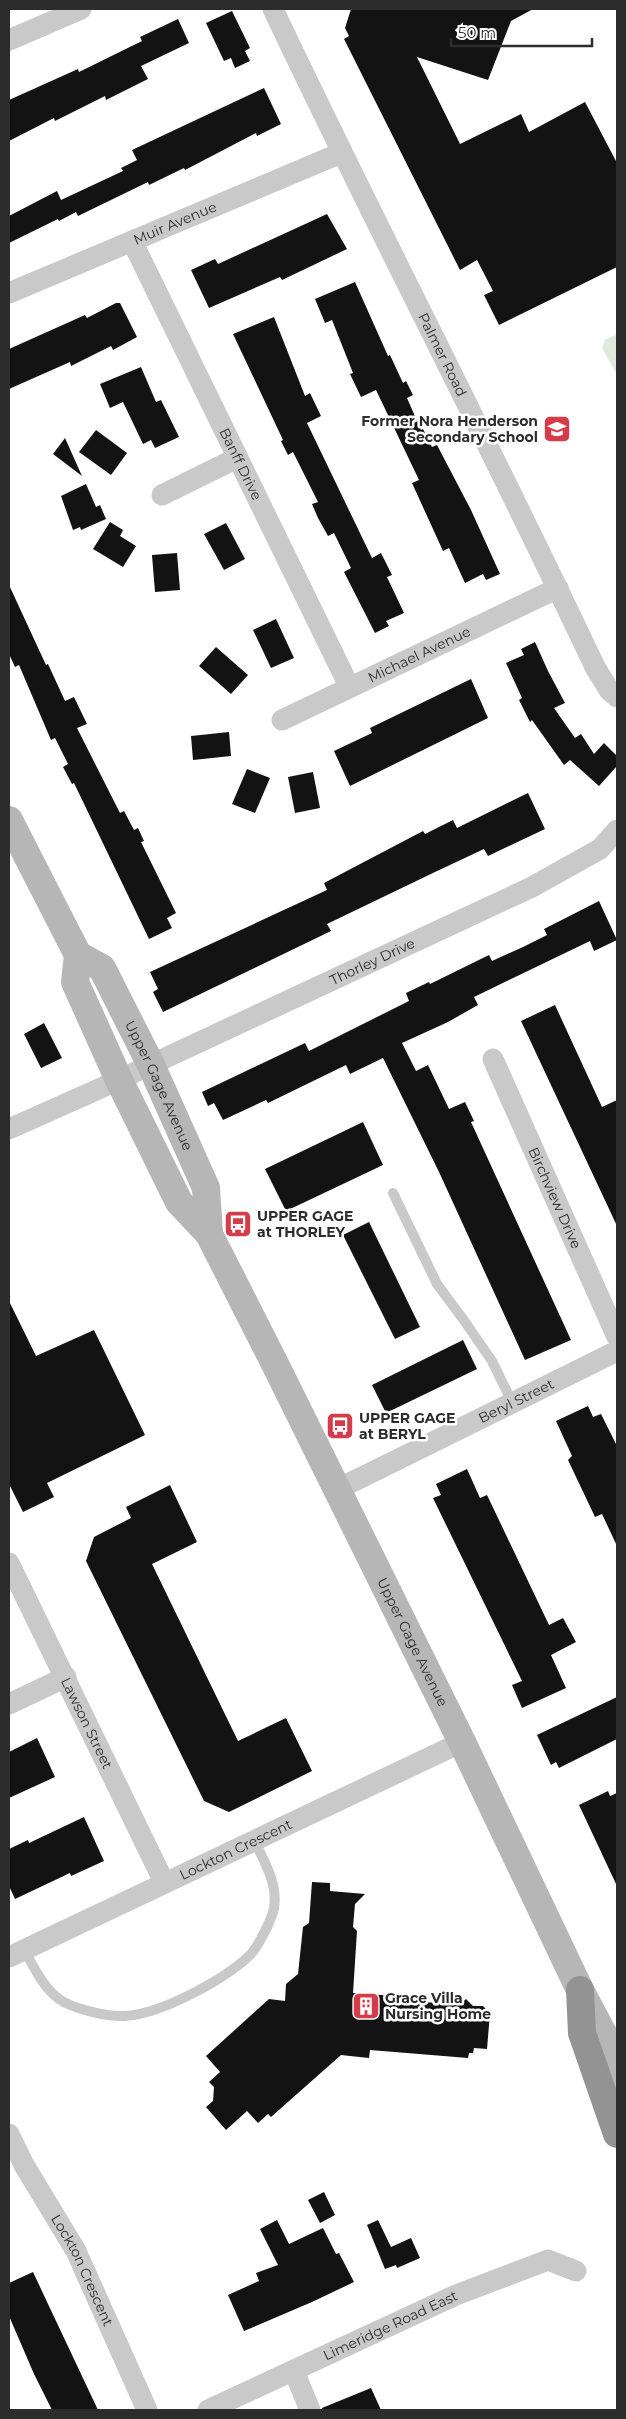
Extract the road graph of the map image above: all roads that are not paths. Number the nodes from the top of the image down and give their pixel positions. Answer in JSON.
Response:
{"nodes":[{"id":1,"x":81,"y":9,"type":"edge"},
{"id":2,"x":273,"y":9,"type":"edge"},
{"id":3,"x":9,"y":40,"type":"edge"},
{"id":4,"x":341,"y":153,"type":"junction"},
{"id":5,"x":132,"y":241,"type":"junction"},
{"id":6,"x":9,"y":293,"type":"edge"},
{"id":7,"x":237,"y":458,"type":"junction"},
{"id":8,"x":162,"y":495,"type":"dead end"},
{"id":9,"x":558,"y":588,"type":"junction"},
{"id":10,"x":349,"y":686,"type":"junction"},
{"id":11,"x":617,"y":697,"type":"edge"},
{"id":12,"x":282,"y":720,"type":"dead end"},
{"id":13,"x":9,"y":820,"type":"edge"},
{"id":14,"x":617,"y":830,"type":"edge"},
{"id":15,"x":78,"y":955,"type":"junction"},
{"id":16,"x":492,"y":1059,"type":"dead end"},
{"id":17,"x":151,"y":1065,"type":"junction"},
{"id":18,"x":119,"y":1080,"type":"junction"},
{"id":19,"x":9,"y":1129,"type":"edge"},
{"id":20,"x":392,"y":1193,"type":"dead end"},
{"id":21,"x":209,"y":1234,"type":"junction"},
{"id":22,"x":617,"y":1337,"type":"edge"},
{"id":23,"x":617,"y":1351,"type":"edge"},
{"id":24,"x":513,"y":1405,"type":"junction"},
{"id":25,"x":336,"y":1490,"type":"junction"},
{"id":26,"x":9,"y":1563,"type":"edge"},
{"id":27,"x":66,"y":1677,"type":"junction"},
{"id":28,"x":9,"y":1704,"type":"edge"},
{"id":29,"x":462,"y":1742,"type":"junction"},
{"id":30,"x":254,"y":1840,"type":"junction"},
{"id":31,"x":164,"y":1882,"type":"junction"},
{"id":32,"x":16,"y":1953,"type":"edge"},
{"id":33,"x":580,"y":1990,"type":"junction"},
{"id":34,"x":616,"y":2055,"type":"edge"},
{"id":35,"x":617,"y":2087,"type":"edge"},
{"id":36,"x":9,"y":2134,"type":"edge"},
{"id":37,"x":617,"y":2134,"type":"edge"},
{"id":38,"x":576,"y":2271,"type":"dead end"},
{"id":39,"x":294,"y":2371,"type":"junction"},
{"id":40,"x":147,"y":2410,"type":"edge"},
{"id":41,"x":208,"y":2410,"type":"edge"},
{"id":42,"x":310,"y":2410,"type":"edge"}],
"edges":[{"from":1,"to":3,"type":"street"},
{"from":2,"to":4,"type":"street","name":"Palmer Road"},
{"from":4,"to":5,"type":"street","name":"Muir Avenue"},
{"from":4,"to":9,"type":"street","name":"Palmer Road"},
{"from":5,"to":6,"type":"street","name":"Muir Avenue"},
{"from":5,"to":7,"type":"street","name":"Banff Drive"},
{"from":7,"to":8,"type":"street"},
{"from":7,"to":10,"type":"street","name":"Banff Drive"},
{"from":9,"to":10,"type":"street","name":"Michael Avenue"},
{"from":9,"to":11,"type":"street","name":"Palmer Road"},
{"from":10,"to":12,"type":"street","name":"Michael Avenue"},
{"from":13,"to":15,"type":"main road"},
{"from":14,"to":17,"type":"street","name":"Thorley Drive"},
{"from":15,"to":17,"type":"main road","name":"Upper Gage Avenue"},
{"from":15,"to":18,"type":"main road","name":"Upper Gage Avenue"},
{"from":16,"to":22,"type":"street","name":"Birchview Drive"},
{"from":17,"to":18,"type":"street","name":"Thorley Drive"},
{"from":17,"to":21,"type":"main road","name":"Upper Gage Avenue"},
{"from":18,"to":19,"type":"street","name":"Thorley Drive"},
{"from":18,"to":21,"type":"main road","name":"Upper Gage Avenue"},
{"from":20,"to":24,"type":"lane"},
{"from":21,"to":25,"type":"main road","name":"Upper Gage Avenue"},
{"from":23,"to":24,"type":"street","name":"Beryl Street"},
{"from":24,"to":25,"type":"street","name":"Beryl Street"},
{"from":25,"to":29,"type":"main road","name":"Upper Gage Avenue"},
{"from":26,"to":27,"type":"street","name":"Lawson Street"},
{"from":27,"to":28,"type":"street"},
{"from":27,"to":31,"type":"street","name":"Lawson Street"},
{"from":29,"to":30,"type":"street","name":"Lockton Crescent"},
{"from":29,"to":33,"type":"main road","name":"Upper Gage Avenue"},
{"from":30,"to":31,"type":"street","name":"Lockton Crescent"},
{"from":30,"to":32,"type":"lane"},
{"from":31,"to":32,"type":"street","name":"Lockton Crescent"},
{"from":33,"to":34,"type":"main road","name":"Upper Gage Avenue"},
{"from":33,"to":37,"type":"highway"},
{"from":34,"to":35,"type":"main road","name":"Upper Gage Avenue"},
{"from":36,"to":40,"type":"street","name":"Lockton Crescent"},
{"from":38,"to":39,"type":"street","name":"Limeridge Road East"},
{"from":39,"to":41,"type":"street","name":"Limeridge Road East"},
{"from":39,"to":42,"type":"street"}]}
